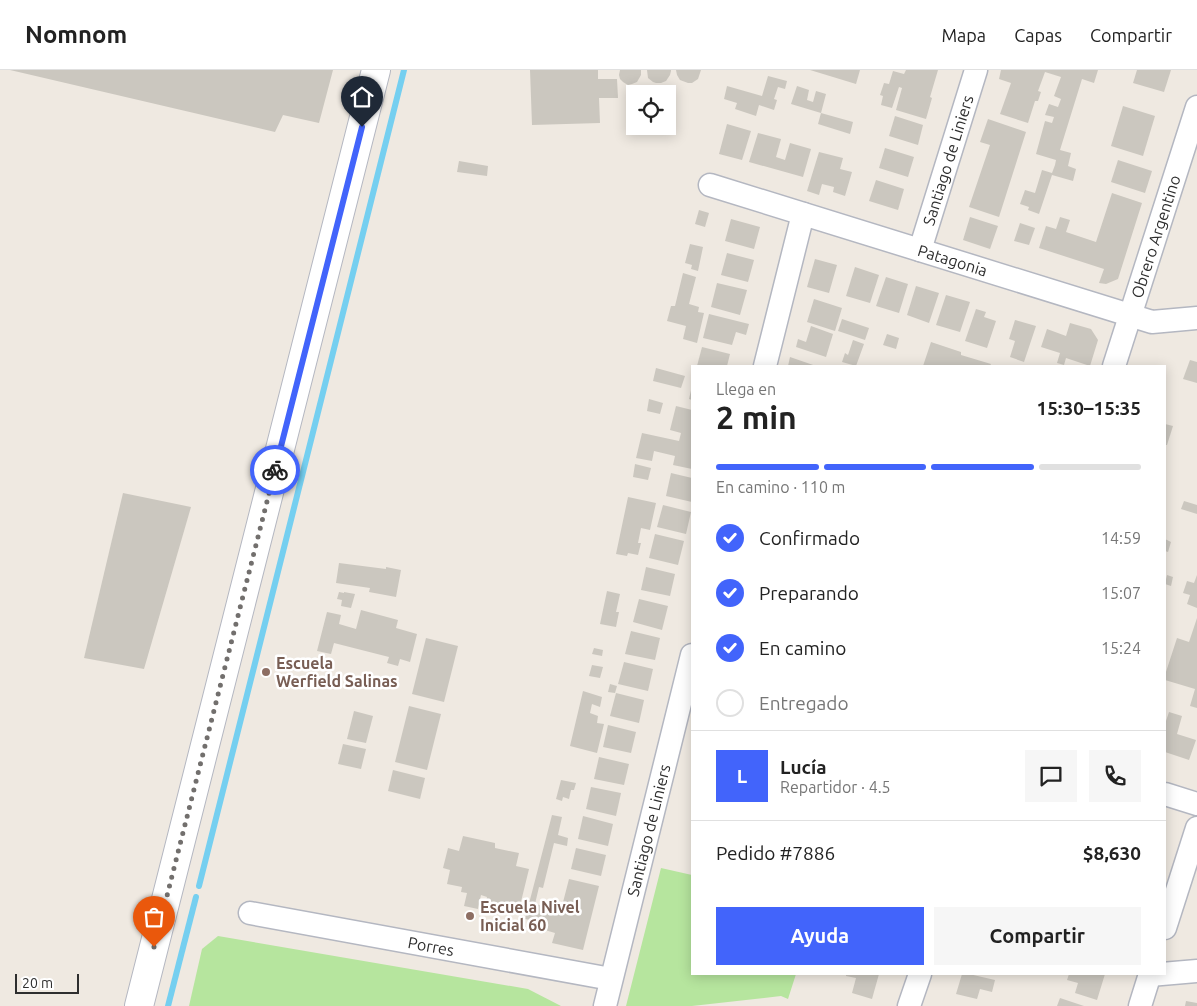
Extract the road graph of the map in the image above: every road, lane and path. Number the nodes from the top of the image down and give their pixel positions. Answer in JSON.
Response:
{"nodes":[{"id":1,"x":376,"y":70,"type":"edge"},
{"id":2,"x":976,"y":70,"type":"edge"},
{"id":3,"x":1197,"y":107,"type":"edge"},
{"id":4,"x":710,"y":185,"type":"dead end"},
{"id":5,"x":803,"y":214,"type":"junction"},
{"id":6,"x":920,"y":250,"type":"junction"},
{"id":7,"x":1130,"y":316,"type":"junction"},
{"id":8,"x":1197,"y":318,"type":"edge"},
{"id":9,"x":765,"y":365,"type":"edge"},
{"id":10,"x":1114,"y":365,"type":"edge"},
{"id":11,"x":691,"y":659,"type":"edge"},
{"id":12,"x":1166,"y":794,"type":"edge"},
{"id":13,"x":1197,"y":804,"type":"edge"},
{"id":14,"x":1197,"y":828,"type":"edge"},
{"id":15,"x":250,"y":913,"type":"dead end"},
{"id":16,"x":1166,"y":925,"type":"edge"},
{"id":17,"x":1197,"y":971,"type":"edge"},
{"id":18,"x":1166,"y":973,"type":"edge"},
{"id":19,"x":920,"y":975,"type":"edge"},
{"id":20,"x":1150,"y":975,"type":"edge"},
{"id":21,"x":611,"y":979,"type":"junction"},
{"id":22,"x":139,"y":1006,"type":"edge"},
{"id":23,"x":604,"y":1006,"type":"edge"},
{"id":24,"x":909,"y":1006,"type":"edge"},
{"id":25,"x":1140,"y":1006,"type":"edge"}],
"edges":[{"from":1,"to":22,"type":"main road"},
{"from":2,"to":6,"type":"street","name":"Santiago de Liniers"},
{"from":3,"to":7,"type":"street","name":"Obrero Argentino"},
{"from":4,"to":5,"type":"street","name":"Patagonia"},
{"from":5,"to":6,"type":"street","name":"Patagonia"},
{"from":5,"to":9,"type":"street"},
{"from":6,"to":7,"type":"street","name":"Patagonia"},
{"from":7,"to":8,"type":"street","name":"Patagonia"},
{"from":7,"to":10,"type":"street","name":"Obrero Argentino"},
{"from":11,"to":21,"type":"street","name":"Santiago de Liniers"},
{"from":12,"to":13,"type":"street"},
{"from":14,"to":16,"type":"street"},
{"from":15,"to":21,"type":"street","name":"Porres"},
{"from":17,"to":18,"type":"street"},
{"from":19,"to":24,"type":"street"},
{"from":20,"to":25,"type":"street"},
{"from":21,"to":23,"type":"street","name":"Santiago de Liniers"}]}
